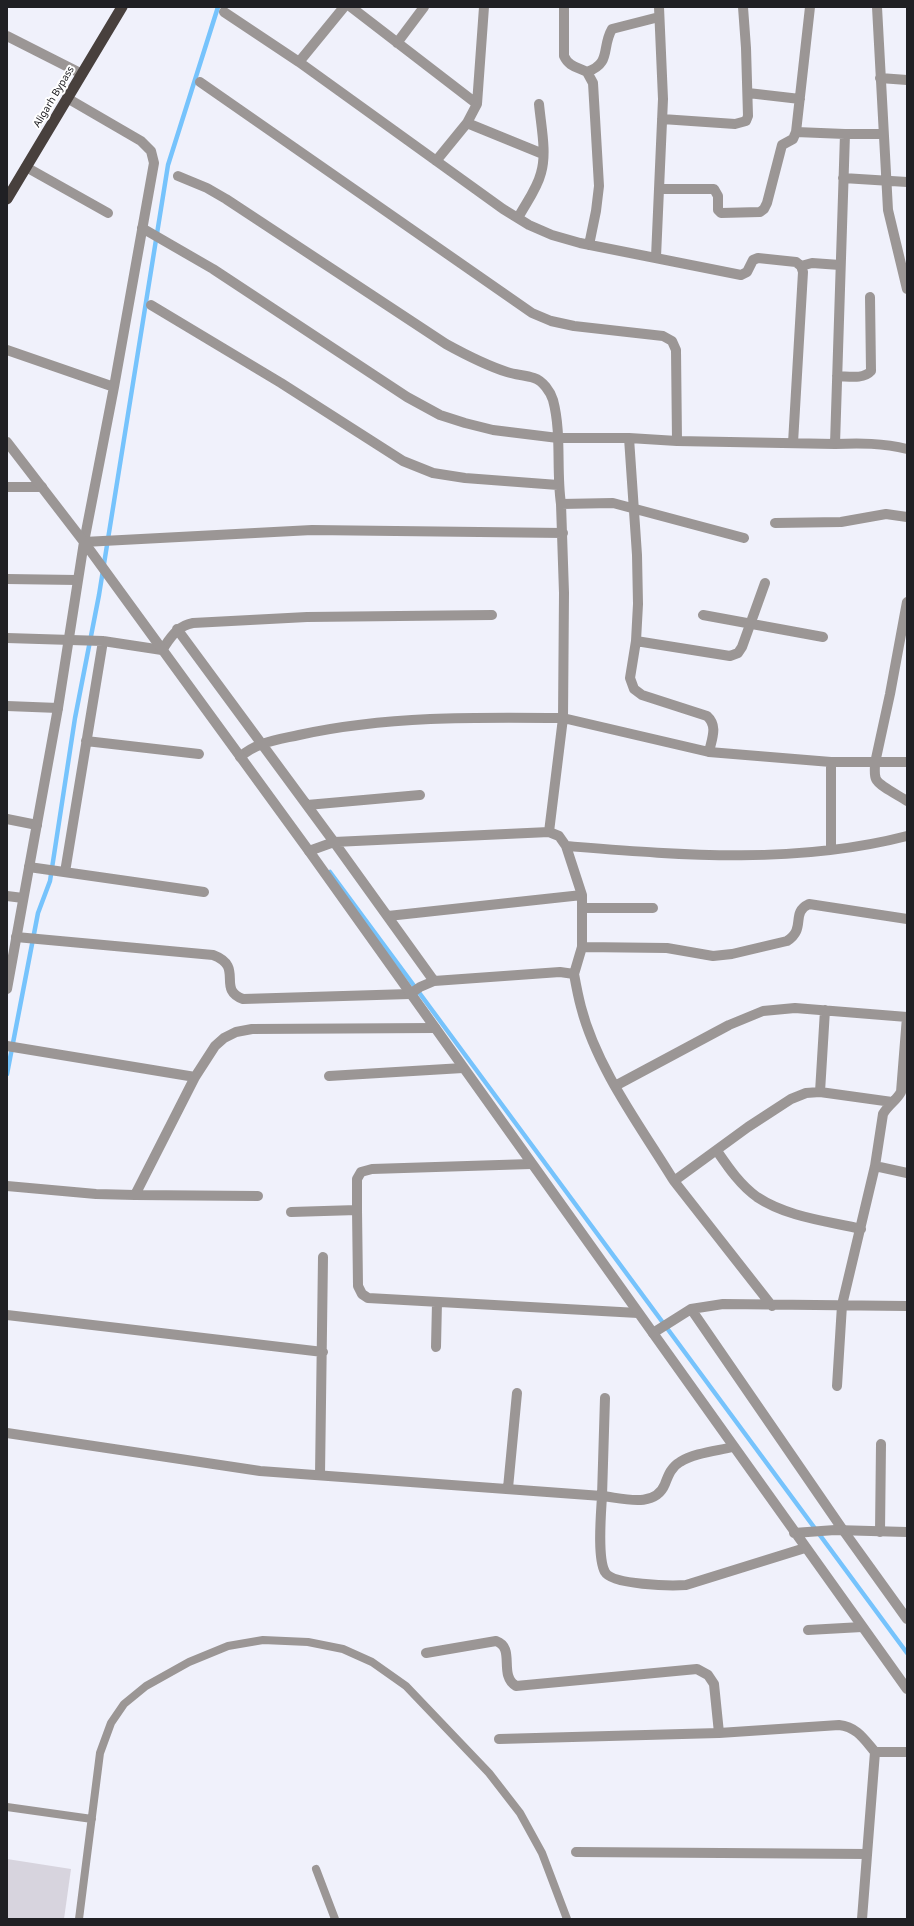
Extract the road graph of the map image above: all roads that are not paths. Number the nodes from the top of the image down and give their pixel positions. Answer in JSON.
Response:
{"nodes":[{"id":1,"x":122,"y":7,"type":"edge"},
{"id":2,"x":344,"y":7,"type":"edge"},
{"id":3,"x":351,"y":7,"type":"edge"},
{"id":4,"x":424,"y":7,"type":"edge"},
{"id":5,"x":484,"y":7,"type":"edge"},
{"id":6,"x":564,"y":7,"type":"edge"},
{"id":7,"x":743,"y":7,"type":"edge"},
{"id":8,"x":810,"y":7,"type":"edge"},
{"id":9,"x":877,"y":7,"type":"edge"},
{"id":10,"x":224,"y":12,"type":"dead end"},
{"id":11,"x":659,"y":12,"type":"edge"},
{"id":12,"x":7,"y":36,"type":"edge"},
{"id":13,"x":398,"y":43,"type":"junction"},
{"id":14,"x":299,"y":62,"type":"junction"},
{"id":15,"x":587,"y":72,"type":"junction"},
{"id":16,"x":82,"y":74,"type":"junction"},
{"id":17,"x":880,"y":78,"type":"junction"},
{"id":18,"x":907,"y":80,"type":"edge"},
{"id":19,"x":200,"y":82,"type":"dead end"},
{"id":20,"x":748,"y":93,"type":"junction"},
{"id":21,"x":67,"y":98,"type":"junction"},
{"id":22,"x":800,"y":99,"type":"junction"},
{"id":23,"x":477,"y":104,"type":"junction"},
{"id":24,"x":539,"y":104,"type":"dead end"},
{"id":25,"x":662,"y":119,"type":"junction"},
{"id":26,"x":467,"y":123,"type":"junction"},
{"id":27,"x":796,"y":132,"type":"junction"},
{"id":28,"x":845,"y":134,"type":"junction"},
{"id":29,"x":883,"y":134,"type":"junction"},
{"id":30,"x":543,"y":154,"type":"junction"},
{"id":31,"x":436,"y":161,"type":"junction"},
{"id":32,"x":26,"y":167,"type":"junction"},
{"id":33,"x":178,"y":176,"type":"dead end"},
{"id":34,"x":843,"y":178,"type":"junction"},
{"id":35,"x":886,"y":181,"type":"junction"},
{"id":36,"x":907,"y":182,"type":"edge"},
{"id":37,"x":660,"y":189,"type":"junction"},
{"id":38,"x":7,"y":198,"type":"edge"},
{"id":39,"x":108,"y":213,"type":"dead end"},
{"id":40,"x":518,"y":218,"type":"junction"},
{"id":41,"x":146,"y":230,"type":"junction"},
{"id":42,"x":589,"y":245,"type":"junction"},
{"id":43,"x":656,"y":257,"type":"junction"},
{"id":44,"x":840,"y":265,"type":"junction"},
{"id":45,"x":801,"y":266,"type":"junction"},
{"id":46,"x":907,"y":289,"type":"edge"},
{"id":47,"x":870,"y":297,"type":"dead end"},
{"id":48,"x":150,"y":305,"type":"dead end"},
{"id":49,"x":7,"y":350,"type":"edge"},
{"id":50,"x":837,"y":376,"type":"junction"},
{"id":51,"x":114,"y":387,"type":"junction"},
{"id":52,"x":558,"y":438,"type":"junction"},
{"id":53,"x":629,"y":438,"type":"junction"},
{"id":54,"x":677,"y":441,"type":"junction"},
{"id":55,"x":7,"y":442,"type":"edge"},
{"id":56,"x":793,"y":443,"type":"junction"},
{"id":57,"x":835,"y":444,"type":"junction"},
{"id":58,"x":907,"y":449,"type":"edge"},
{"id":59,"x":558,"y":485,"type":"junction"},
{"id":60,"x":7,"y":487,"type":"edge"},
{"id":61,"x":42,"y":487,"type":"junction"},
{"id":62,"x":561,"y":504,"type":"junction"},
{"id":63,"x":635,"y":509,"type":"junction"},
{"id":64,"x":907,"y":517,"type":"edge"},
{"id":65,"x":775,"y":523,"type":"dead end"},
{"id":66,"x":563,"y":533,"type":"junction"},
{"id":67,"x":744,"y":538,"type":"dead end"},
{"id":68,"x":84,"y":542,"type":"junction"},
{"id":69,"x":7,"y":579,"type":"edge"},
{"id":70,"x":77,"y":580,"type":"junction"},
{"id":71,"x":765,"y":583,"type":"dead end"},
{"id":72,"x":907,"y":602,"type":"edge"},
{"id":73,"x":492,"y":615,"type":"dead end"},
{"id":74,"x":703,"y":615,"type":"dead end"},
{"id":75,"x":751,"y":623,"type":"junction"},
{"id":76,"x":823,"y":637,"type":"dead end"},
{"id":77,"x":7,"y":638,"type":"edge"},
{"id":78,"x":69,"y":640,"type":"junction"},
{"id":79,"x":169,"y":640,"type":"junction"},
{"id":80,"x":93,"y":641,"type":"junction"},
{"id":81,"x":636,"y":641,"type":"junction"},
{"id":82,"x":7,"y":706,"type":"edge"},
{"id":83,"x":58,"y":708,"type":"junction"},
{"id":84,"x":563,"y":718,"type":"junction"},
{"id":85,"x":86,"y":741,"type":"junction"},
{"id":86,"x":250,"y":749,"type":"junction"},
{"id":87,"x":709,"y":752,"type":"junction"},
{"id":88,"x":199,"y":754,"type":"dead end"},
{"id":89,"x":831,"y":762,"type":"junction"},
{"id":90,"x":907,"y":762,"type":"edge"},
{"id":91,"x":875,"y":763,"type":"junction"},
{"id":92,"x":420,"y":795,"type":"dead end"},
{"id":93,"x":907,"y":801,"type":"edge"},
{"id":94,"x":307,"y":805,"type":"junction"},
{"id":95,"x":7,"y":819,"type":"edge"},
{"id":96,"x":37,"y":825,"type":"junction"},
{"id":97,"x":549,"y":832,"type":"junction"},
{"id":98,"x":907,"y":836,"type":"edge"},
{"id":99,"x":334,"y":842,"type":"junction"},
{"id":100,"x":566,"y":846,"type":"junction"},
{"id":101,"x":831,"y":850,"type":"junction"},
{"id":102,"x":309,"y":851,"type":"junction"},
{"id":103,"x":28,"y":867,"type":"junction"},
{"id":104,"x":65,"y":872,"type":"junction"},
{"id":105,"x":204,"y":892,"type":"dead end"},
{"id":106,"x":582,"y":895,"type":"junction"},
{"id":107,"x":7,"y":896,"type":"edge"},
{"id":108,"x":23,"y":898,"type":"junction"},
{"id":109,"x":582,"y":908,"type":"junction"},
{"id":110,"x":653,"y":908,"type":"dead end"},
{"id":111,"x":388,"y":916,"type":"junction"},
{"id":112,"x":907,"y":919,"type":"edge"},
{"id":113,"x":16,"y":937,"type":"junction"},
{"id":114,"x":582,"y":947,"type":"junction"},
{"id":115,"x":574,"y":974,"type":"junction"},
{"id":116,"x":432,"y":982,"type":"junction"},
{"id":117,"x":7,"y":989,"type":"edge"},
{"id":118,"x":410,"y":994,"type":"junction"},
{"id":119,"x":825,"y":1010,"type":"junction"},
{"id":120,"x":907,"y":1017,"type":"edge"},
{"id":121,"x":435,"y":1028,"type":"junction"},
{"id":122,"x":11,"y":1046,"type":"edge"},
{"id":123,"x":463,"y":1068,"type":"junction"},
{"id":124,"x":329,"y":1076,"type":"dead end"},
{"id":125,"x":195,"y":1077,"type":"junction"},
{"id":126,"x":615,"y":1086,"type":"junction"},
{"id":127,"x":820,"y":1092,"type":"junction"},
{"id":128,"x":892,"y":1102,"type":"junction"},
{"id":129,"x":717,"y":1151,"type":"junction"},
{"id":130,"x":531,"y":1164,"type":"junction"},
{"id":131,"x":875,"y":1166,"type":"junction"},
{"id":132,"x":907,"y":1173,"type":"edge"},
{"id":133,"x":674,"y":1181,"type":"junction"},
{"id":134,"x":7,"y":1186,"type":"edge"},
{"id":135,"x":134,"y":1195,"type":"junction"},
{"id":136,"x":258,"y":1196,"type":"dead end"},
{"id":137,"x":357,"y":1210,"type":"junction"},
{"id":138,"x":291,"y":1212,"type":"dead end"},
{"id":139,"x":861,"y":1229,"type":"junction"},
{"id":140,"x":323,"y":1257,"type":"dead end"},
{"id":141,"x":437,"y":1302,"type":"junction"},
{"id":142,"x":842,"y":1305,"type":"junction"},
{"id":143,"x":772,"y":1306,"type":"junction"},
{"id":144,"x":907,"y":1306,"type":"edge"},
{"id":145,"x":691,"y":1309,"type":"junction"},
{"id":146,"x":638,"y":1314,"type":"junction"},
{"id":147,"x":7,"y":1315,"type":"edge"},
{"id":148,"x":653,"y":1333,"type":"junction"},
{"id":149,"x":436,"y":1347,"type":"dead end"},
{"id":150,"x":323,"y":1352,"type":"junction"},
{"id":151,"x":837,"y":1386,"type":"dead end"},
{"id":152,"x":517,"y":1393,"type":"dead end"},
{"id":153,"x":606,"y":1398,"type":"dead end"},
{"id":154,"x":7,"y":1433,"type":"edge"},
{"id":155,"x":881,"y":1444,"type":"dead end"},
{"id":156,"x":733,"y":1447,"type":"junction"},
{"id":157,"x":320,"y":1475,"type":"junction"},
{"id":158,"x":508,"y":1488,"type":"junction"},
{"id":159,"x":602,"y":1496,"type":"junction"},
{"id":160,"x":839,"y":1530,"type":"junction"},
{"id":161,"x":880,"y":1532,"type":"junction"},
{"id":162,"x":907,"y":1532,"type":"edge"},
{"id":163,"x":794,"y":1533,"type":"junction"},
{"id":164,"x":805,"y":1548,"type":"junction"},
{"id":165,"x":907,"y":1619,"type":"edge"},
{"id":166,"x":862,"y":1627,"type":"junction"},
{"id":167,"x":808,"y":1630,"type":"dead end"},
{"id":168,"x":426,"y":1653,"type":"dead end"},
{"id":169,"x":907,"y":1689,"type":"edge"},
{"id":170,"x":719,"y":1734,"type":"junction"},
{"id":171,"x":499,"y":1739,"type":"dead end"},
{"id":172,"x":875,"y":1752,"type":"junction"},
{"id":173,"x":907,"y":1752,"type":"edge"},
{"id":174,"x":7,"y":1807,"type":"edge"},
{"id":175,"x":92,"y":1819,"type":"junction"},
{"id":176,"x":576,"y":1852,"type":"dead end"},
{"id":177,"x":867,"y":1854,"type":"junction"},
{"id":178,"x":316,"y":1869,"type":"dead end"},
{"id":179,"x":79,"y":1919,"type":"edge"},
{"id":180,"x":335,"y":1919,"type":"edge"},
{"id":181,"x":567,"y":1919,"type":"edge"},
{"id":182,"x":862,"y":1919,"type":"edge"}],
"edges":[{"from":1,"to":16,"type":"highway","name":"Aligarh Bypass"},
{"from":2,"to":14,"type":"street"},
{"from":3,"to":13,"type":"street"},
{"from":4,"to":13,"type":"street"},
{"from":5,"to":23,"type":"street"},
{"from":6,"to":15,"type":"street"},
{"from":7,"to":20,"type":"street"},
{"from":8,"to":22,"type":"street"},
{"from":9,"to":17,"type":"street"},
{"from":10,"to":14,"type":"street"},
{"from":11,"to":15,"type":"street"},
{"from":11,"to":25,"type":"street"},
{"from":12,"to":16,"type":"street"},
{"from":13,"to":23,"type":"street"},
{"from":14,"to":31,"type":"street"},
{"from":15,"to":42,"type":"street"},
{"from":16,"to":21,"type":"highway","name":"Aligarh Bypass"},
{"from":17,"to":18,"type":"street"},
{"from":17,"to":29,"type":"street"},
{"from":19,"to":54,"type":"street"},
{"from":20,"to":22,"type":"street"},
{"from":20,"to":25,"type":"street"},
{"from":21,"to":32,"type":"highway","name":"Aligarh Bypass"},
{"from":21,"to":41,"type":"street"},
{"from":22,"to":27,"type":"street"},
{"from":23,"to":26,"type":"street"},
{"from":24,"to":30,"type":"street"},
{"from":25,"to":37,"type":"street"},
{"from":26,"to":30,"type":"street"},
{"from":26,"to":31,"type":"street"},
{"from":27,"to":28,"type":"street"},
{"from":27,"to":37,"type":"street"},
{"from":28,"to":29,"type":"street"},
{"from":28,"to":34,"type":"street"},
{"from":29,"to":35,"type":"street"},
{"from":30,"to":40,"type":"street"},
{"from":31,"to":40,"type":"street"},
{"from":32,"to":38,"type":"highway","name":"Aligarh Bypass"},
{"from":32,"to":39,"type":"street"},
{"from":33,"to":52,"type":"street"},
{"from":34,"to":35,"type":"street"},
{"from":34,"to":44,"type":"street"},
{"from":35,"to":36,"type":"street"},
{"from":35,"to":46,"type":"street"},
{"from":37,"to":43,"type":"street"},
{"from":40,"to":42,"type":"street"},
{"from":41,"to":51,"type":"street"},
{"from":41,"to":52,"type":"street"},
{"from":42,"to":43,"type":"street"},
{"from":43,"to":45,"type":"street"},
{"from":44,"to":45,"type":"street"},
{"from":44,"to":50,"type":"street"},
{"from":45,"to":56,"type":"street"},
{"from":47,"to":50,"type":"street"},
{"from":48,"to":59,"type":"street"},
{"from":49,"to":51,"type":"street"},
{"from":50,"to":57,"type":"street"},
{"from":51,"to":68,"type":"street"},
{"from":52,"to":53,"type":"street"},
{"from":52,"to":59,"type":"street"},
{"from":53,"to":54,"type":"street"},
{"from":53,"to":63,"type":"street"},
{"from":54,"to":56,"type":"street"},
{"from":55,"to":61,"type":"street"},
{"from":56,"to":57,"type":"street"},
{"from":57,"to":58,"type":"street"},
{"from":59,"to":62,"type":"street"},
{"from":60,"to":61,"type":"street"},
{"from":61,"to":68,"type":"street"},
{"from":62,"to":63,"type":"street"},
{"from":62,"to":66,"type":"street"},
{"from":63,"to":67,"type":"street"},
{"from":63,"to":81,"type":"street"},
{"from":64,"to":65,"type":"street"},
{"from":66,"to":68,"type":"street"},
{"from":66,"to":84,"type":"street"},
{"from":68,"to":70,"type":"street"},
{"from":68,"to":79,"type":"street"},
{"from":69,"to":70,"type":"street"},
{"from":70,"to":78,"type":"street"},
{"from":71,"to":75,"type":"street"},
{"from":72,"to":91,"type":"street"},
{"from":73,"to":79,"type":"street"},
{"from":74,"to":75,"type":"street"},
{"from":75,"to":76,"type":"street"},
{"from":75,"to":81,"type":"street"},
{"from":77,"to":78,"type":"street"},
{"from":78,"to":80,"type":"street"},
{"from":78,"to":83,"type":"street"},
{"from":79,"to":80,"type":"street"},
{"from":79,"to":86,"type":"street"},
{"from":79,"to":86,"type":"street"},
{"from":80,"to":85,"type":"street"},
{"from":81,"to":87,"type":"street"},
{"from":82,"to":83,"type":"street"},
{"from":83,"to":96,"type":"street"},
{"from":84,"to":86,"type":"street"},
{"from":84,"to":87,"type":"street"},
{"from":84,"to":97,"type":"street"},
{"from":85,"to":88,"type":"street"},
{"from":85,"to":104,"type":"street"},
{"from":86,"to":94,"type":"street"},
{"from":86,"to":102,"type":"street"},
{"from":87,"to":89,"type":"street"},
{"from":89,"to":91,"type":"street"},
{"from":89,"to":101,"type":"street"},
{"from":90,"to":91,"type":"street"},
{"from":91,"to":93,"type":"street"},
{"from":92,"to":94,"type":"street"},
{"from":94,"to":99,"type":"street"},
{"from":95,"to":96,"type":"street"},
{"from":96,"to":103,"type":"street"},
{"from":97,"to":99,"type":"street"},
{"from":97,"to":100,"type":"street"},
{"from":98,"to":101,"type":"street"},
{"from":99,"to":102,"type":"street"},
{"from":99,"to":111,"type":"street"},
{"from":100,"to":101,"type":"street"},
{"from":100,"to":106,"type":"street"},
{"from":102,"to":118,"type":"street"},
{"from":103,"to":104,"type":"street"},
{"from":103,"to":108,"type":"street"},
{"from":104,"to":105,"type":"street"},
{"from":106,"to":109,"type":"street"},
{"from":106,"to":111,"type":"street"},
{"from":107,"to":108,"type":"street"},
{"from":108,"to":113,"type":"street"},
{"from":109,"to":110,"type":"street"},
{"from":109,"to":114,"type":"street"},
{"from":111,"to":116,"type":"street"},
{"from":112,"to":114,"type":"street"},
{"from":113,"to":117,"type":"street"},
{"from":113,"to":118,"type":"street"},
{"from":114,"to":115,"type":"street"},
{"from":115,"to":116,"type":"street"},
{"from":115,"to":126,"type":"street"},
{"from":116,"to":118,"type":"street"},
{"from":118,"to":121,"type":"street"},
{"from":119,"to":120,"type":"street"},
{"from":119,"to":126,"type":"street"},
{"from":119,"to":127,"type":"street"},
{"from":120,"to":128,"type":"street"},
{"from":121,"to":123,"type":"street"},
{"from":121,"to":125,"type":"street"},
{"from":122,"to":125,"type":"street"},
{"from":123,"to":124,"type":"street"},
{"from":123,"to":130,"type":"street"},
{"from":125,"to":135,"type":"street"},
{"from":126,"to":133,"type":"street"},
{"from":127,"to":128,"type":"street"},
{"from":127,"to":129,"type":"street"},
{"from":128,"to":131,"type":"street"},
{"from":129,"to":133,"type":"street"},
{"from":129,"to":139,"type":"street"},
{"from":130,"to":137,"type":"street"},
{"from":130,"to":146,"type":"street"},
{"from":131,"to":132,"type":"street"},
{"from":131,"to":139,"type":"street"},
{"from":133,"to":143,"type":"street"},
{"from":134,"to":135,"type":"street"},
{"from":135,"to":136,"type":"street"},
{"from":137,"to":138,"type":"street"},
{"from":137,"to":141,"type":"street"},
{"from":139,"to":142,"type":"street"},
{"from":140,"to":150,"type":"street"},
{"from":141,"to":146,"type":"street"},
{"from":141,"to":149,"type":"street"},
{"from":142,"to":143,"type":"street"},
{"from":142,"to":144,"type":"street"},
{"from":142,"to":151,"type":"street"},
{"from":143,"to":145,"type":"street"},
{"from":145,"to":148,"type":"street"},
{"from":145,"to":160,"type":"street"},
{"from":146,"to":148,"type":"street"},
{"from":147,"to":150,"type":"street"},
{"from":148,"to":156,"type":"street"},
{"from":150,"to":157,"type":"street"},
{"from":152,"to":158,"type":"street"},
{"from":153,"to":159,"type":"street"},
{"from":154,"to":157,"type":"street"},
{"from":155,"to":161,"type":"street"},
{"from":156,"to":159,"type":"street"},
{"from":156,"to":163,"type":"street"},
{"from":157,"to":158,"type":"street"},
{"from":158,"to":159,"type":"street"},
{"from":159,"to":164,"type":"street"},
{"from":160,"to":161,"type":"street"},
{"from":160,"to":163,"type":"street"},
{"from":160,"to":165,"type":"street"},
{"from":161,"to":162,"type":"street"},
{"from":163,"to":164,"type":"street"},
{"from":164,"to":166,"type":"street"},
{"from":166,"to":167,"type":"street"},
{"from":166,"to":169,"type":"street"},
{"from":168,"to":170,"type":"street"},
{"from":170,"to":171,"type":"street"},
{"from":170,"to":172,"type":"street"},
{"from":172,"to":173,"type":"street"},
{"from":172,"to":177,"type":"street"},
{"from":174,"to":175,"type":"lane"},
{"from":175,"to":179,"type":"lane"},
{"from":175,"to":181,"type":"lane"},
{"from":176,"to":177,"type":"street"},
{"from":177,"to":182,"type":"street"},
{"from":178,"to":180,"type":"lane"}]}
